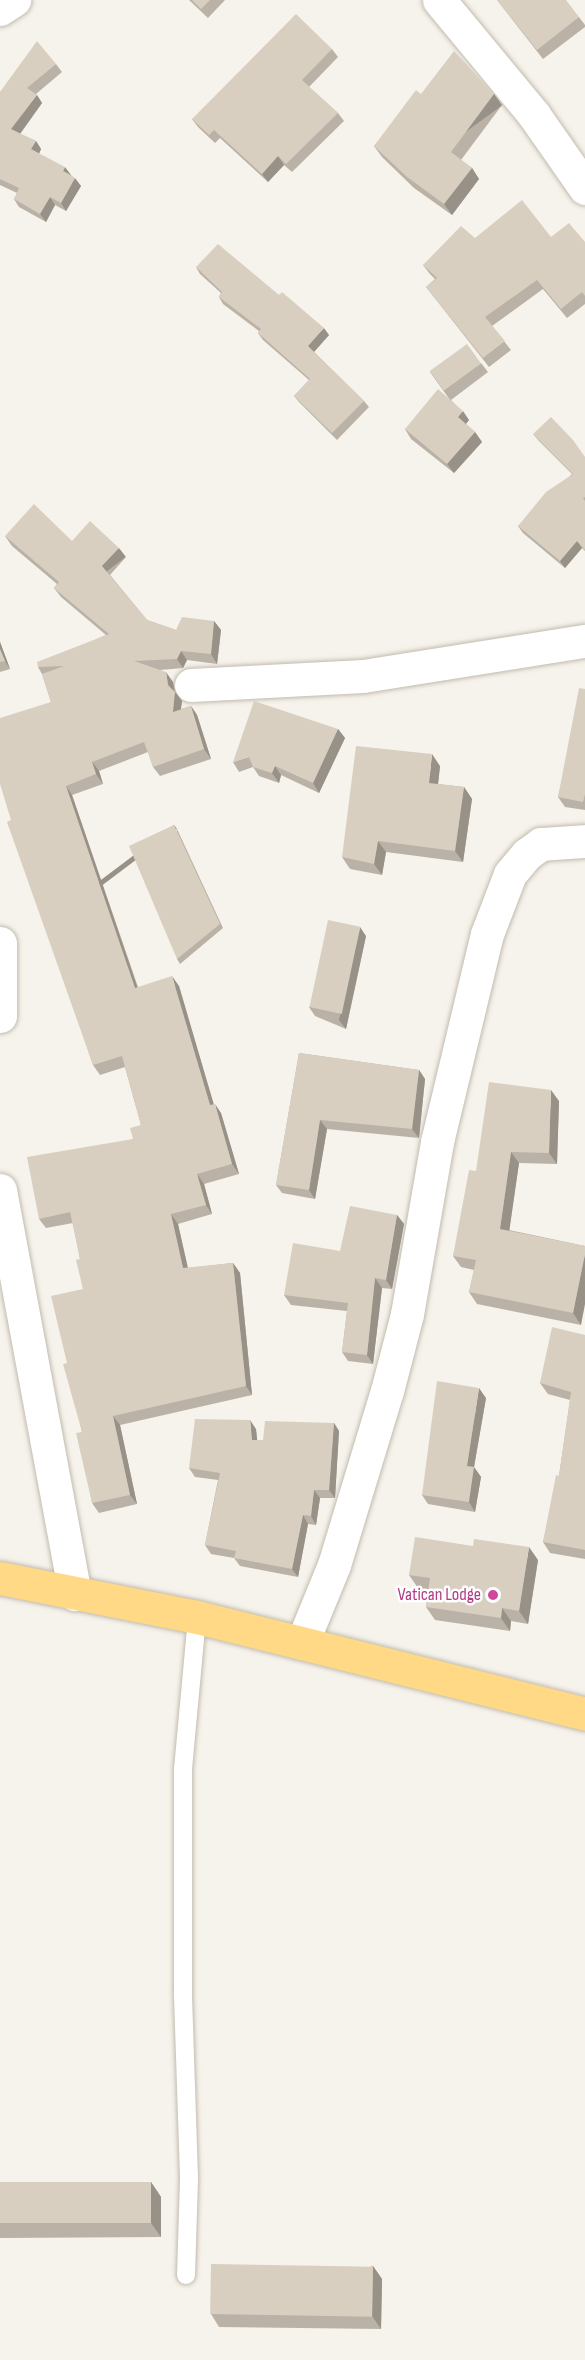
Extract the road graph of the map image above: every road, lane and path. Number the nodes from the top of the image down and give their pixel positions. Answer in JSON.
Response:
{"nodes":[{"id":1,"x":14,"y":0,"type":"edge"},
{"id":2,"x":440,"y":0,"type":"edge"},
{"id":3,"x":0,"y":9,"type":"edge"},
{"id":4,"x":585,"y":188,"type":"edge"},
{"id":5,"x":585,"y":641,"type":"edge"},
{"id":6,"x":191,"y":685,"type":"dead end"},
{"id":7,"x":585,"y":841,"type":"edge"},
{"id":8,"x":0,"y":944,"type":"edge"},
{"id":9,"x":0,"y":1016,"type":"edge"},
{"id":10,"x":0,"y":1190,"type":"edge"},
{"id":11,"x":0,"y":1578,"type":"edge"},
{"id":12,"x":75,"y":1594,"type":"junction"},
{"id":13,"x":197,"y":1617,"type":"junction"},
{"id":14,"x":302,"y":1643,"type":"junction"},
{"id":15,"x":585,"y":1714,"type":"edge"},
{"id":16,"x":186,"y":2275,"type":"dead end"}],
"edges":[{"from":1,"to":3,"type":"street"},
{"from":2,"to":4,"type":"street"},
{"from":5,"to":6,"type":"street"},
{"from":7,"to":14,"type":"street"},
{"from":8,"to":9,"type":"street"},
{"from":10,"to":12,"type":"street"},
{"from":11,"to":12,"type":"highway"},
{"from":12,"to":13,"type":"highway"},
{"from":13,"to":14,"type":"highway"},
{"from":13,"to":16,"type":"lane"},
{"from":14,"to":15,"type":"highway"}]}
